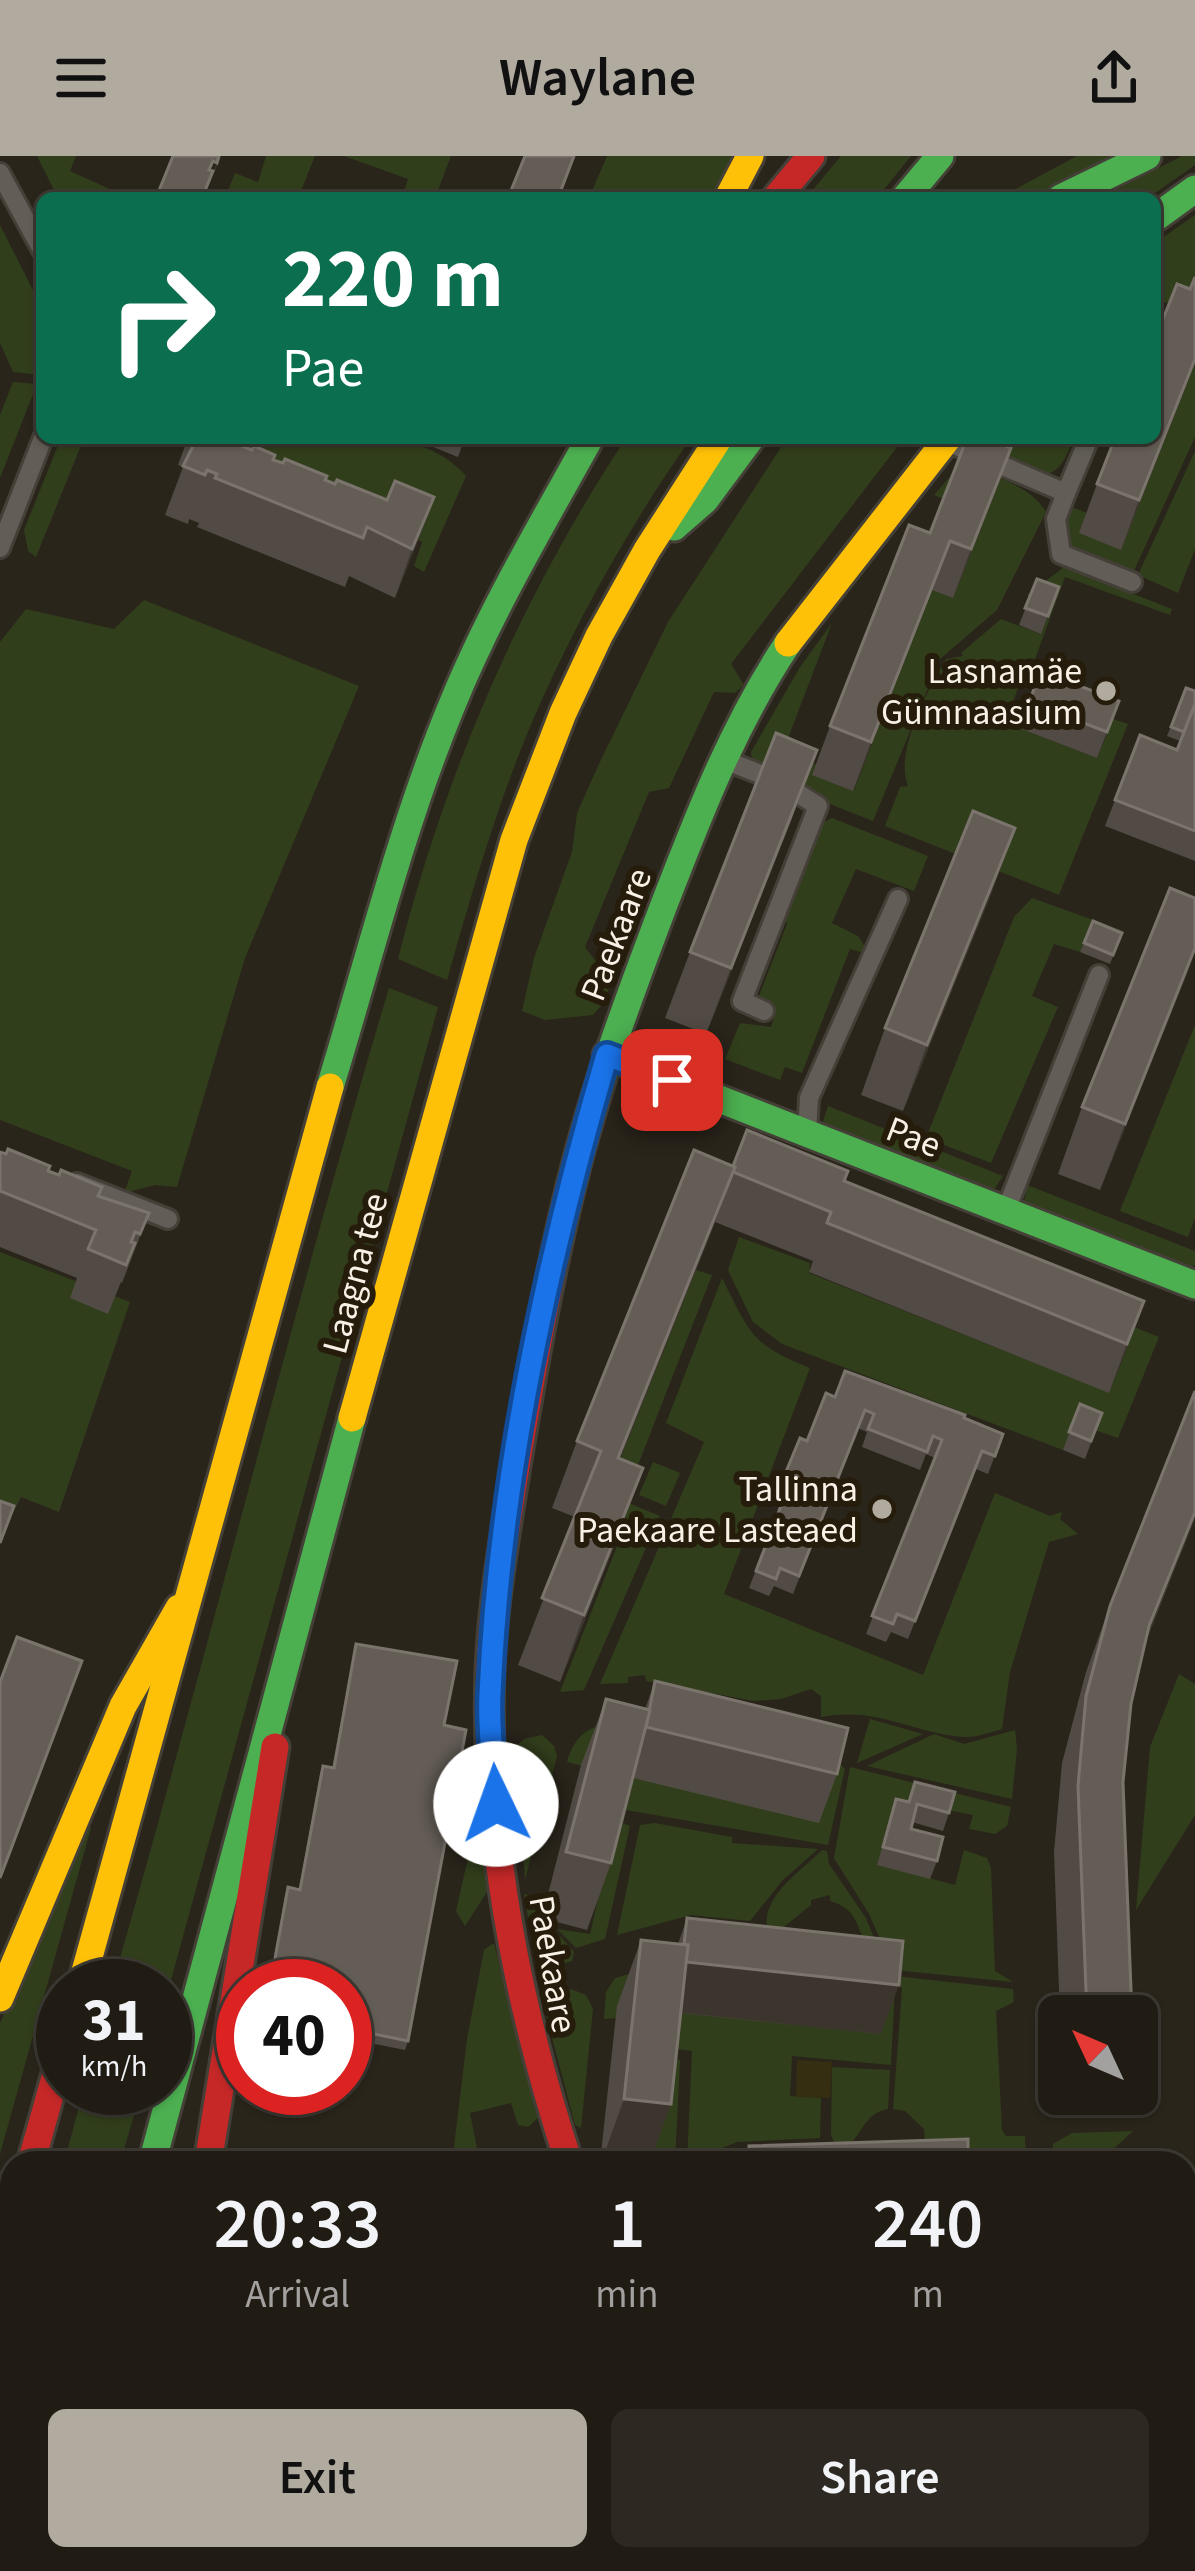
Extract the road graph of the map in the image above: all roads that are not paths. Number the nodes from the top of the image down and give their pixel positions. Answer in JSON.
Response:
{"nodes":[{"id":1,"x":750,"y":156,"type":"edge"},
{"id":2,"x":811,"y":156,"type":"edge"},
{"id":3,"x":940,"y":156,"type":"edge"},
{"id":4,"x":1147,"y":156,"type":"edge"},
{"id":5,"x":0,"y":173,"type":"edge"},
{"id":6,"x":1195,"y":189,"type":"edge"},
{"id":7,"x":731,"y":192,"type":"edge"},
{"id":8,"x":781,"y":192,"type":"edge"},
{"id":9,"x":910,"y":192,"type":"edge"},
{"id":10,"x":1072,"y":192,"type":"edge"},
{"id":11,"x":1161,"y":214,"type":"edge"},
{"id":12,"x":36,"y":239,"type":"edge"},
{"id":13,"x":42,"y":444,"type":"edge"},
{"id":14,"x":587,"y":444,"type":"edge"},
{"id":15,"x":715,"y":444,"type":"edge"},
{"id":16,"x":747,"y":444,"type":"edge"},
{"id":17,"x":943,"y":444,"type":"edge"},
{"id":18,"x":955,"y":444,"type":"edge"},
{"id":19,"x":1087,"y":444,"type":"edge"},
{"id":20,"x":1066,"y":494,"type":"junction"},
{"id":21,"x":0,"y":548,"type":"edge"},
{"id":22,"x":647,"y":550,"type":"junction"},
{"id":23,"x":1132,"y":582,"type":"dead end"},
{"id":24,"x":722,"y":759,"type":"junction"},
{"id":25,"x":898,"y":899,"type":"dead end"},
{"id":26,"x":1099,"y":975,"type":"dead end"},
{"id":27,"x":764,"y":1011,"type":"dead end"},
{"id":28,"x":607,"y":1055,"type":"junction"},
{"id":29,"x":807,"y":1133,"type":"junction"},
{"id":30,"x":63,"y":1177,"type":"edge"},
{"id":31,"x":1006,"y":1210,"type":"junction"},
{"id":32,"x":168,"y":1219,"type":"dead end"},
{"id":33,"x":1195,"y":1285,"type":"edge"},
{"id":34,"x":196,"y":1578,"type":"junction"},
{"id":35,"x":293,"y":1634,"type":"junction"},
{"id":36,"x":89,"y":1959,"type":"edge"},
{"id":37,"x":0,"y":1998,"type":"edge"},
{"id":38,"x":44,"y":2115,"type":"edge"},
{"id":39,"x":34,"y":2151,"type":"edge"},
{"id":40,"x":155,"y":2151,"type":"edge"},
{"id":41,"x":210,"y":2151,"type":"edge"},
{"id":42,"x":564,"y":2151,"type":"edge"}],
"edges":[{"from":1,"to":7,"type":"main road"},
{"from":2,"to":8,"type":"main road"},
{"from":3,"to":9,"type":"main road"},
{"from":4,"to":10,"type":"main road"},
{"from":5,"to":12,"type":"street"},
{"from":6,"to":11,"type":"main road"},
{"from":13,"to":21,"type":"street"},
{"from":14,"to":34,"type":"main road","name":"Laagna tee"},
{"from":15,"to":22,"type":"main road","name":"Laagna tee"},
{"from":16,"to":22,"type":"main road"},
{"from":17,"to":24,"type":"main road","name":"Paekaare"},
{"from":18,"to":20,"type":"street"},
{"from":19,"to":20,"type":"street"},
{"from":20,"to":23,"type":"street"},
{"from":22,"to":35,"type":"main road","name":"Laagna tee"},
{"from":24,"to":27,"type":"street"},
{"from":24,"to":28,"type":"main road","name":"Paekaare"},
{"from":25,"to":29,"type":"street"},
{"from":26,"to":31,"type":"street"},
{"from":28,"to":29,"type":"main road","name":"Pae"},
{"from":28,"to":42,"type":"main road","name":"Paekaare"},
{"from":29,"to":31,"type":"main road","name":"Pae"},
{"from":30,"to":32,"type":"street"},
{"from":31,"to":33,"type":"main road","name":"Pae"},
{"from":34,"to":36,"type":"main road","name":"Laagna tee"},
{"from":34,"to":37,"type":"main road"},
{"from":35,"to":40,"type":"main road","name":"Laagna tee"},
{"from":35,"to":41,"type":"main road"},
{"from":38,"to":39,"type":"main road"}]}
